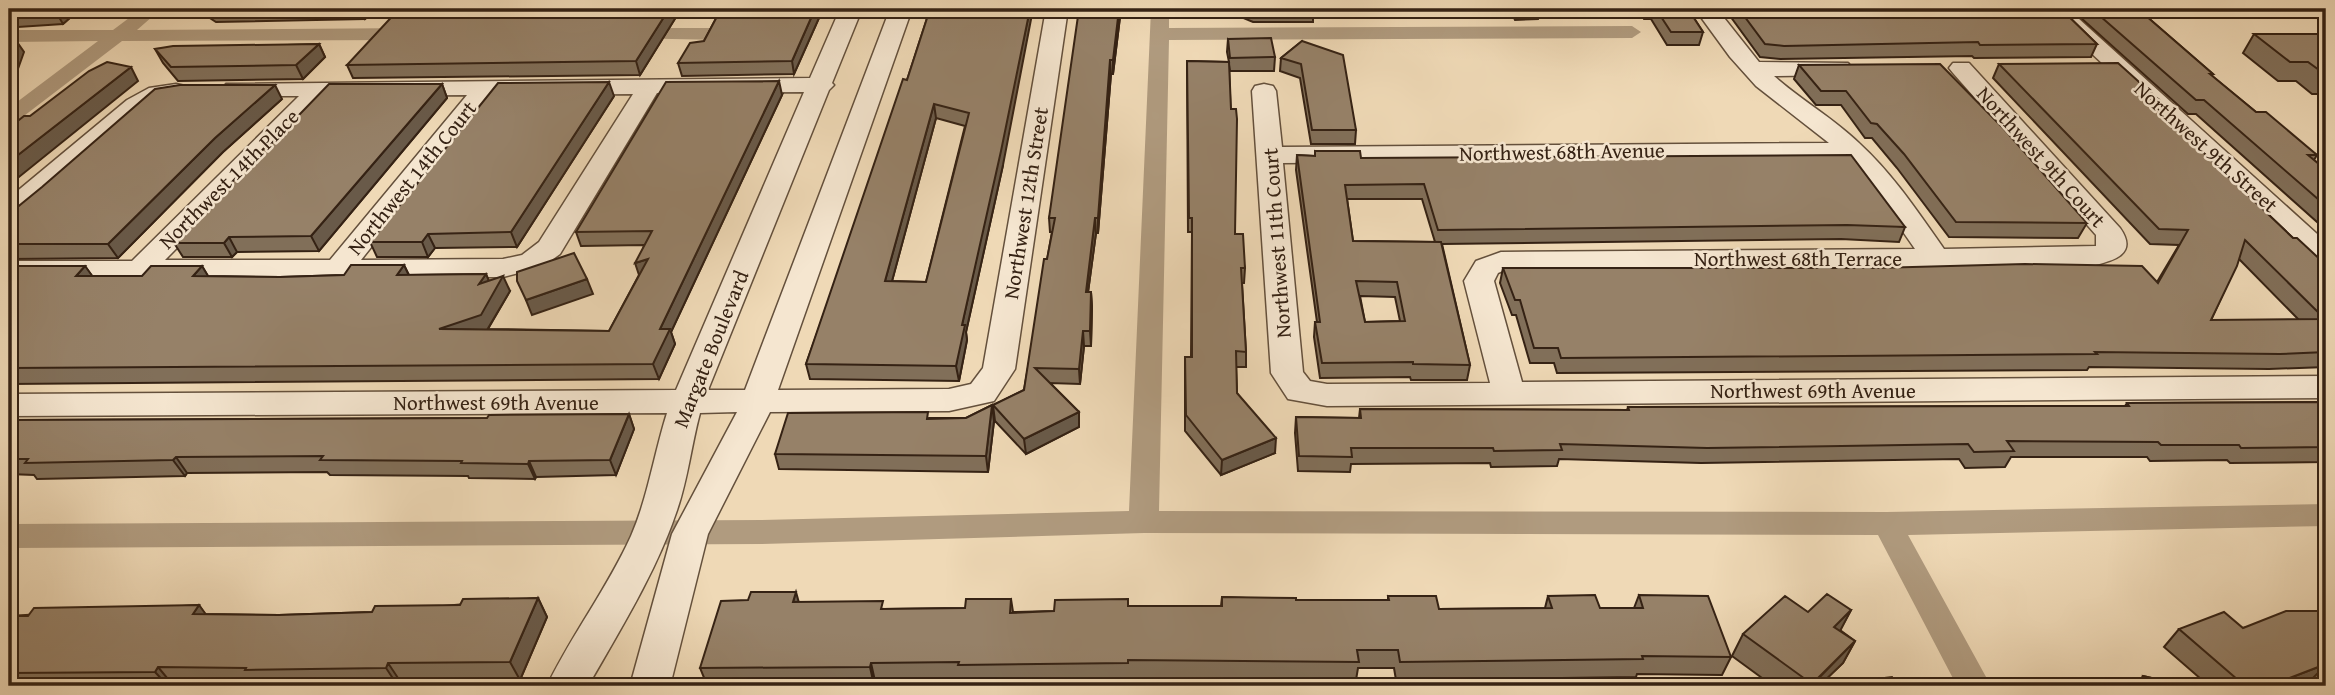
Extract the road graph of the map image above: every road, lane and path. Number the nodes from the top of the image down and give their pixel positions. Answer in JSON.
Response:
{"nodes":[{"id":1,"x":851,"y":9,"type":"edge"},
{"id":2,"x":901,"y":9,"type":"edge"},
{"id":3,"x":1057,"y":9,"type":"edge"},
{"id":4,"x":1706,"y":9,"type":"edge"},
{"id":5,"x":2055,"y":9,"type":"edge"},
{"id":6,"x":2079,"y":67,"type":"edge"},
{"id":7,"x":2118,"y":67,"type":"junction"},
{"id":8,"x":1864,"y":68,"type":"edge"},
{"id":9,"x":1933,"y":68,"type":"edge"},
{"id":10,"x":1961,"y":68,"type":"junction"},
{"id":11,"x":1987,"y":68,"type":"dead end"},
{"id":12,"x":1753,"y":69,"type":"junction"},
{"id":13,"x":822,"y":85,"type":"junction"},
{"id":14,"x":649,"y":87,"type":"junction"},
{"id":15,"x":485,"y":88,"type":"junction"},
{"id":16,"x":320,"y":89,"type":"junction"},
{"id":17,"x":1265,"y":91,"type":"dead end"},
{"id":18,"x":1853,"y":151,"type":"junction"},
{"id":19,"x":1270,"y":155,"type":"junction"},
{"id":20,"x":9,"y":212,"type":"edge"},
{"id":21,"x":2111,"y":251,"type":"joint"},
{"id":22,"x":2326,"y":257,"type":"edge"},
{"id":23,"x":1936,"y":259,"type":"junction"},
{"id":24,"x":339,"y":268,"type":"junction"},
{"id":25,"x":9,"y":270,"type":"edge"},
{"id":26,"x":139,"y":270,"type":"junction"},
{"id":27,"x":2326,"y":387,"type":"edge"},
{"id":28,"x":1300,"y":391,"type":"joint"},
{"id":29,"x":982,"y":393,"type":"joint"},
{"id":30,"x":1509,"y":393,"type":"junction"},
{"id":31,"x":759,"y":400,"type":"junction"},
{"id":32,"x":687,"y":402,"type":"junction"},
{"id":33,"x":9,"y":405,"type":"edge"},
{"id":34,"x":567,"y":686,"type":"edge"},
{"id":35,"x":650,"y":686,"type":"edge"}],
"edges":[{"from":1,"to":13,"type":"street","name":"Margate Boulevard"},
{"from":2,"to":31,"type":"street"},
{"from":3,"to":29,"type":"street","name":"Northwest 12th Street"},
{"from":4,"to":12,"type":"street"},
{"from":5,"to":7,"type":"street","name":"Northwest 9th Street"},
{"from":6,"to":7,"type":"street"},
{"from":7,"to":22,"type":"street","name":"Northwest 9th Street"},
{"from":8,"to":12,"type":"street"},
{"from":9,"to":10,"type":"street"},
{"from":10,"to":11,"type":"street"},
{"from":10,"to":21,"type":"street","name":"Northwest 9th Court"},
{"from":12,"to":18,"type":"street"},
{"from":13,"to":14,"type":"street"},
{"from":13,"to":32,"type":"street","name":"Margate Boulevard"},
{"from":14,"to":15,"type":"street"},
{"from":14,"to":24,"type":"street"},
{"from":15,"to":16,"type":"street"},
{"from":15,"to":24,"type":"street","name":"Northwest 14th Court"},
{"from":16,"to":20,"type":"street"},
{"from":16,"to":26,"type":"street","name":"Northwest 14th Place"},
{"from":17,"to":19,"type":"street","name":"Northwest 11th Court"},
{"from":18,"to":19,"type":"street","name":"Northwest 68th Avenue"},
{"from":18,"to":23,"type":"street"},
{"from":19,"to":28,"type":"street","name":"Northwest 11th Court"},
{"from":21,"to":23,"type":"street","name":"Northwest 68th Terrace"},
{"from":23,"to":30,"type":"street","name":"Northwest 68th Terrace"},
{"from":24,"to":26,"type":"street"},
{"from":25,"to":26,"type":"street"},
{"from":27,"to":30,"type":"street","name":"Northwest 69th Avenue"},
{"from":28,"to":30,"type":"street","name":"Northwest 69th Avenue"},
{"from":29,"to":31,"type":"street","name":"Northwest 69th Avenue"},
{"from":31,"to":32,"type":"street","name":"Northwest 69th Avenue"},
{"from":31,"to":35,"type":"street"},
{"from":32,"to":33,"type":"street","name":"Northwest 69th Avenue"},
{"from":32,"to":34,"type":"street","name":"Margate Boulevard"}]}
